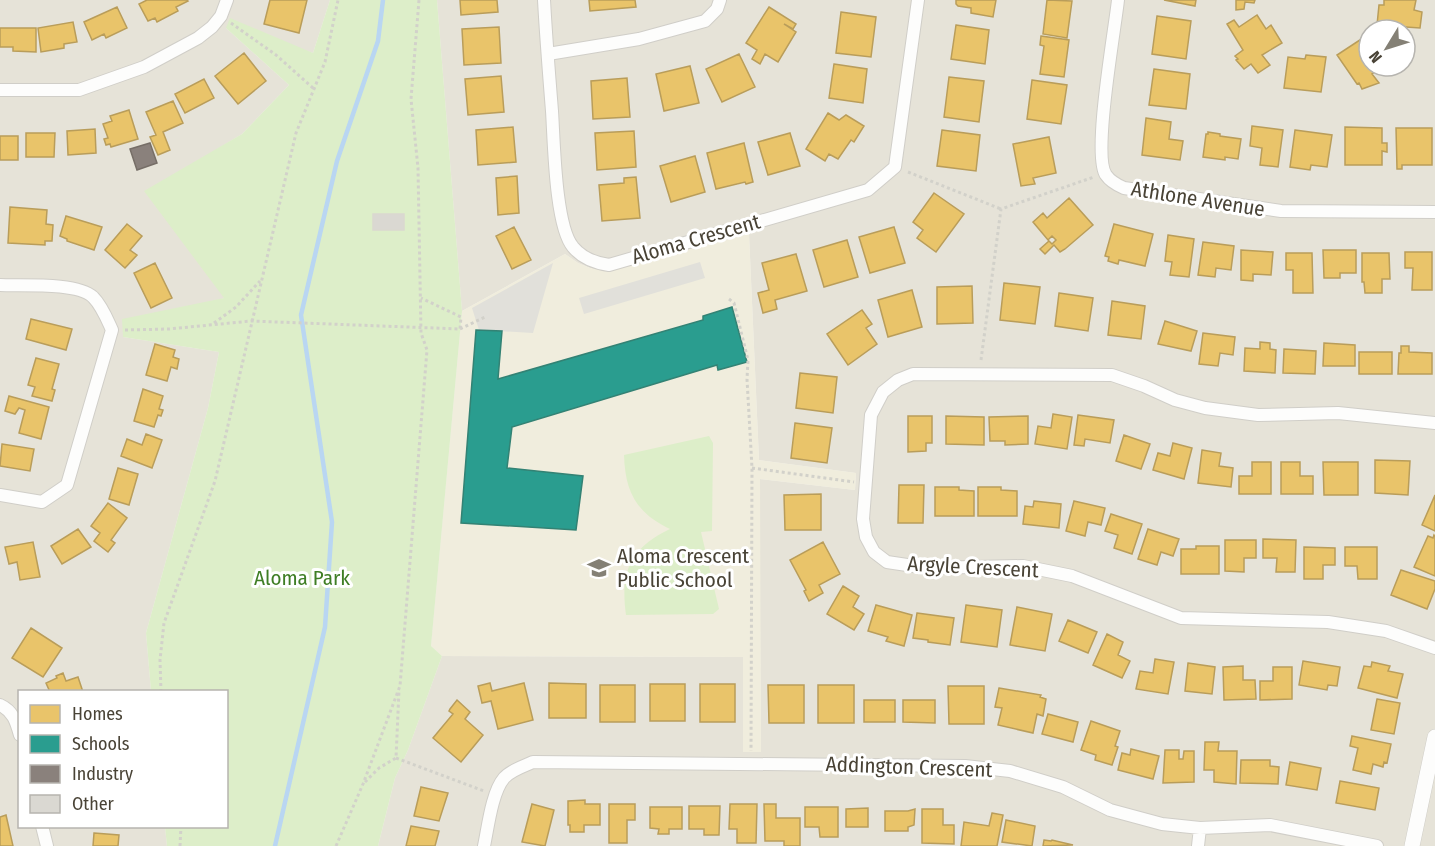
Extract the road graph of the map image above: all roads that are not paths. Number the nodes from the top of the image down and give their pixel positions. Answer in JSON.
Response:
{"nodes":[{"id":1,"x":227,"y":0,"type":"edge"},
{"id":2,"x":544,"y":0,"type":"edge"},
{"id":3,"x":720,"y":0,"type":"edge"},
{"id":4,"x":918,"y":0,"type":"edge"},
{"id":5,"x":1118,"y":0,"type":"edge"},
{"id":6,"x":548,"y":54,"type":"junction"},
{"id":7,"x":0,"y":90,"type":"edge"},
{"id":8,"x":1435,"y":212,"type":"edge"},
{"id":9,"x":0,"y":285,"type":"edge"},
{"id":10,"x":1435,"y":423,"type":"edge"},
{"id":11,"x":0,"y":495,"type":"edge"},
{"id":12,"x":1435,"y":648,"type":"edge"},
{"id":13,"x":0,"y":705,"type":"edge"},
{"id":14,"x":18,"y":728,"type":"edge"},
{"id":15,"x":1435,"y":737,"type":"edge"},
{"id":16,"x":42,"y":828,"type":"edge"},
{"id":17,"x":1200,"y":828,"type":"junction"},
{"id":18,"x":47,"y":846,"type":"edge"},
{"id":19,"x":484,"y":846,"type":"edge"},
{"id":20,"x":1198,"y":846,"type":"edge"},
{"id":21,"x":1377,"y":846,"type":"edge"},
{"id":22,"x":1412,"y":846,"type":"edge"}],
"edges":[{"from":1,"to":7,"type":"street"},
{"from":2,"to":6,"type":"street","name":"Aloma Crescent"},
{"from":3,"to":6,"type":"street"},
{"from":4,"to":6,"type":"street","name":"Aloma Crescent"},
{"from":5,"to":8,"type":"street","name":"Athlone Avenue"},
{"from":9,"to":11,"type":"street"},
{"from":10,"to":12,"type":"street","name":"Argyle Crescent"},
{"from":13,"to":14,"type":"street"},
{"from":15,"to":22,"type":"street"},
{"from":16,"to":18,"type":"street"},
{"from":17,"to":19,"type":"street","name":"Addington Crescent"},
{"from":17,"to":20,"type":"street"},
{"from":17,"to":21,"type":"street","name":"Addington Crescent"}]}
